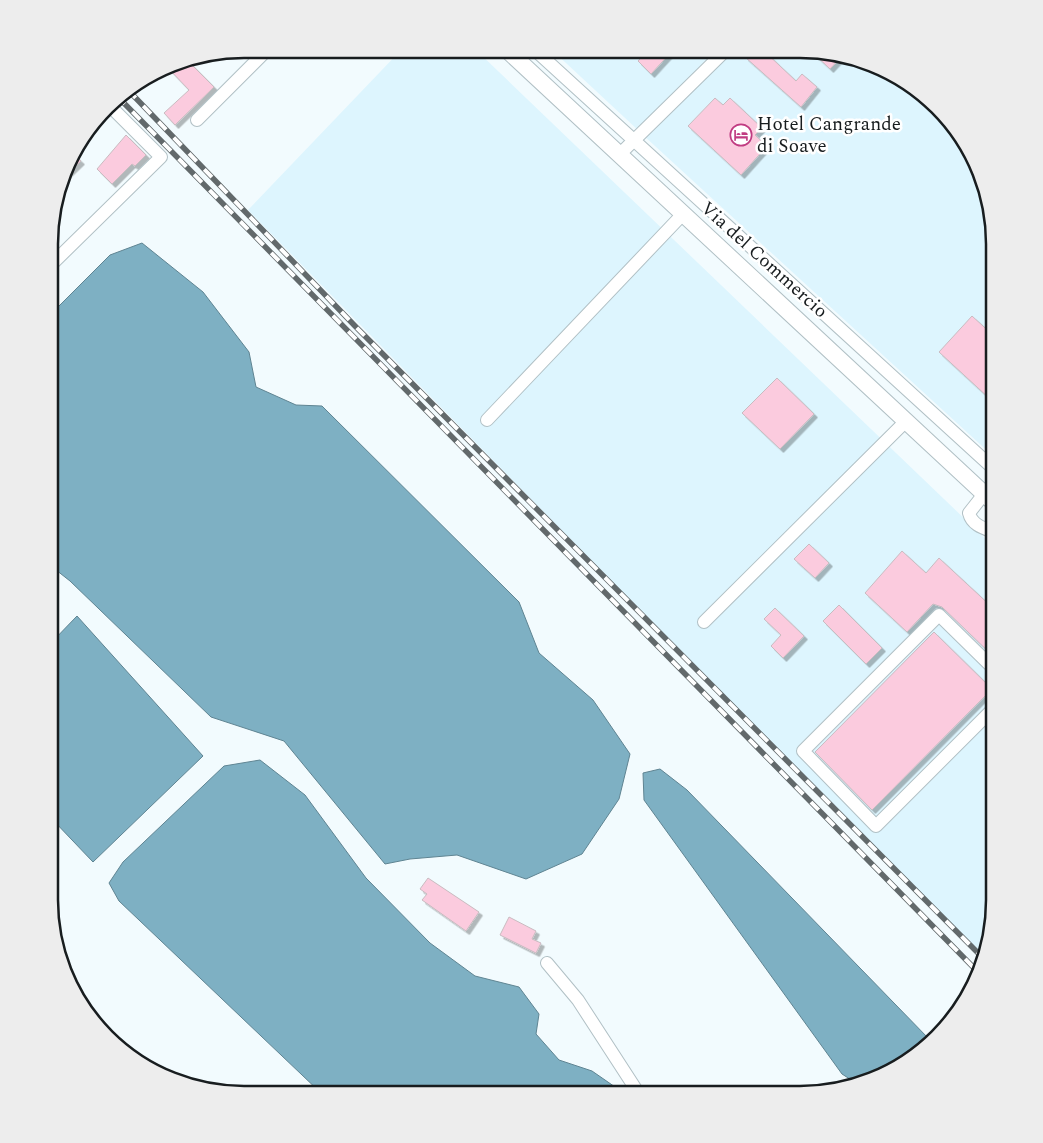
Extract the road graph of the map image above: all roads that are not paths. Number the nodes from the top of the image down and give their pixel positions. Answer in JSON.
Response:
{"nodes":[{"id":1,"x":259,"y":58,"type":"edge"},
{"id":2,"x":515,"y":58,"type":"edge"},
{"id":3,"x":544,"y":58,"type":"edge"},
{"id":4,"x":718,"y":58,"type":"edge"},
{"id":5,"x":114,"y":110,"type":"edge"},
{"id":6,"x":197,"y":120,"type":"dead end"},
{"id":7,"x":633,"y":140,"type":"junction"},
{"id":8,"x":619,"y":155,"type":"junction"},
{"id":9,"x":682,"y":214,"type":"junction"},
{"id":10,"x":58,"y":258,"type":"edge"},
{"id":11,"x":487,"y":420,"type":"dead end"},
{"id":12,"x":905,"y":422,"type":"junction"},
{"id":13,"x":986,"y":462,"type":"edge"},
{"id":14,"x":986,"y":495,"type":"edge"},
{"id":15,"x":986,"y":500,"type":"edge"},
{"id":16,"x":986,"y":529,"type":"edge"},
{"id":17,"x":704,"y":622,"type":"dead end"},
{"id":18,"x":986,"y":662,"type":"edge"},
{"id":19,"x":986,"y":716,"type":"edge"},
{"id":20,"x":547,"y":963,"type":"dead end"},
{"id":21,"x":634,"y":1086,"type":"edge"}],
"edges":[{"from":1,"to":6,"type":"street"},
{"from":2,"to":8,"type":"main road"},
{"from":3,"to":7,"type":"street","name":"Via del Commercio"},
{"from":4,"to":7,"type":"street"},
{"from":5,"to":10,"type":"street"},
{"from":7,"to":8,"type":"street"},
{"from":7,"to":13,"type":"street","name":"Via del Commercio"},
{"from":8,"to":9,"type":"main road"},
{"from":9,"to":11,"type":"street"},
{"from":9,"to":12,"type":"main road"},
{"from":12,"to":14,"type":"main road"},
{"from":12,"to":17,"type":"street"},
{"from":15,"to":16,"type":"street"},
{"from":18,"to":19,"type":"street"},
{"from":20,"to":21,"type":"street"}]}
